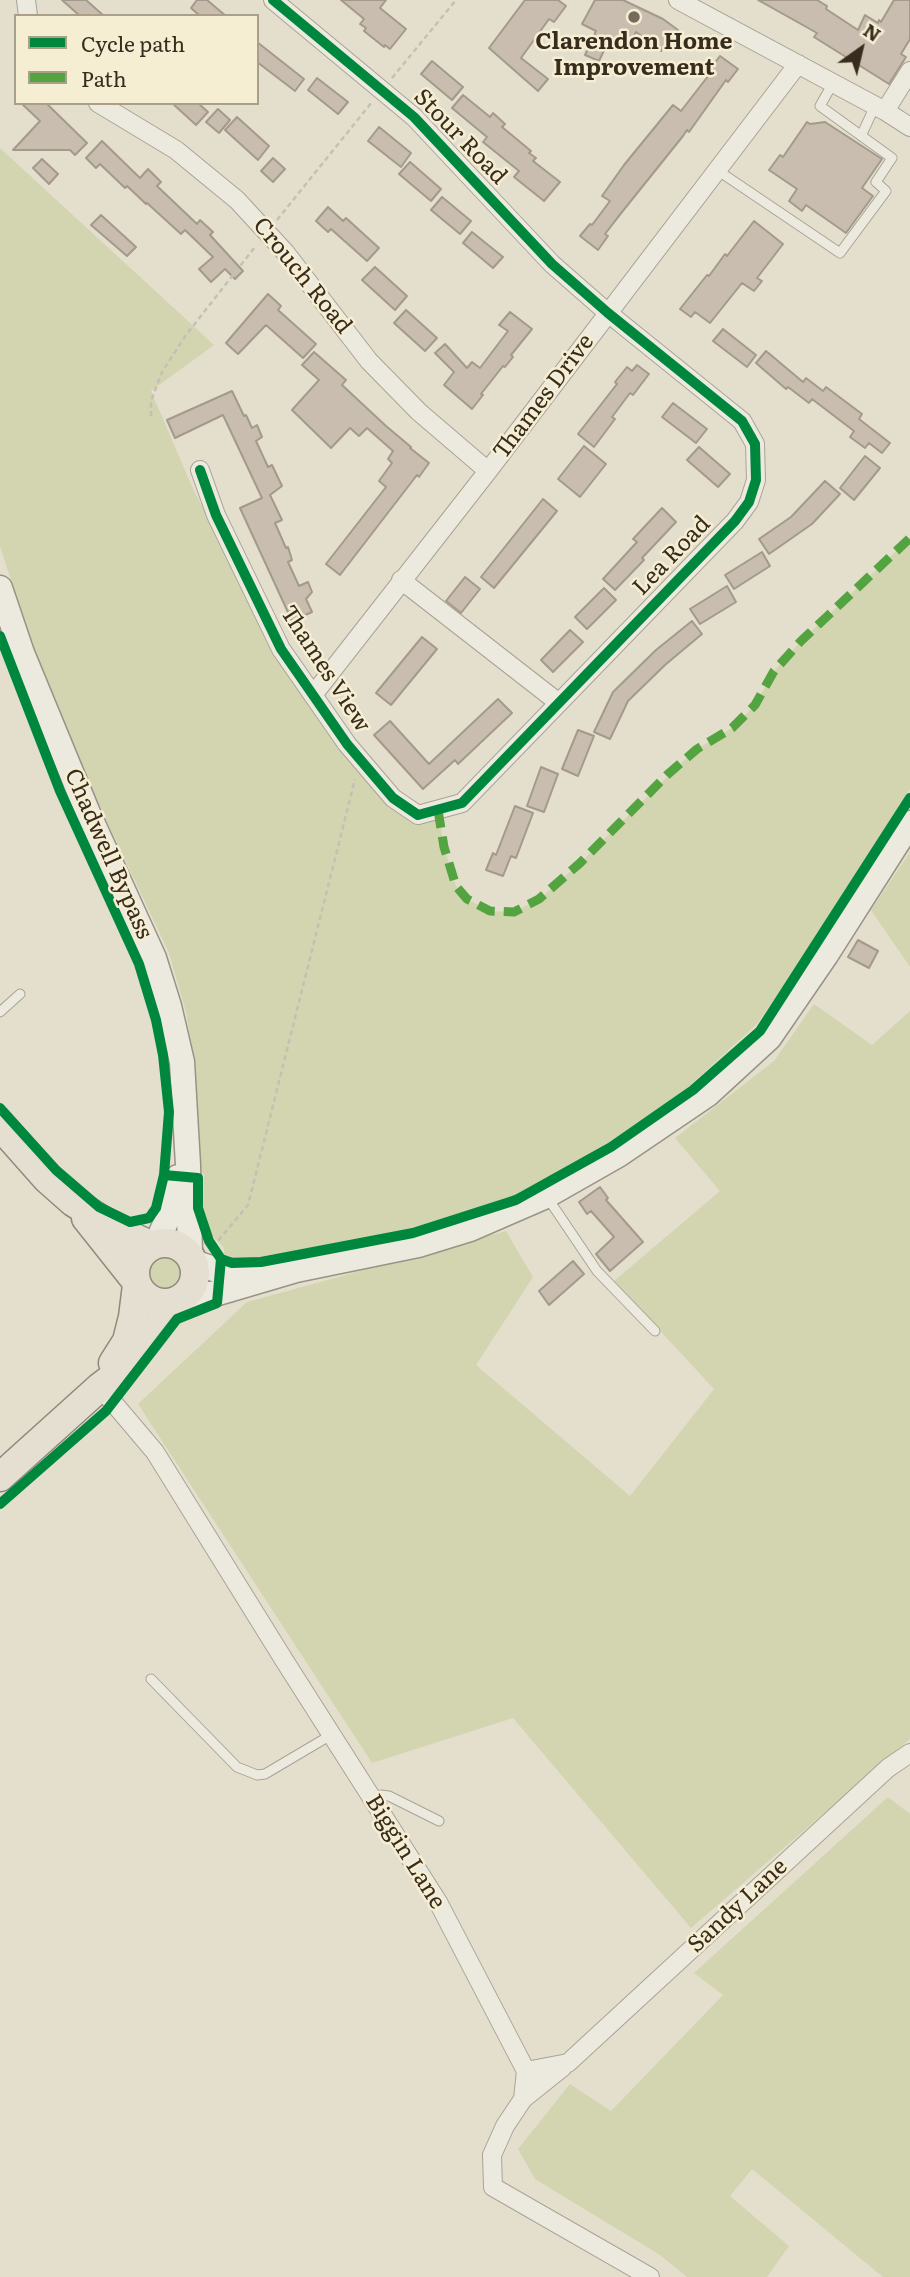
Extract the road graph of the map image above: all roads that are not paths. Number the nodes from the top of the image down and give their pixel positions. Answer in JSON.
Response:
{"nodes":[{"id":1,"x":273,"y":0,"type":"edge"},
{"id":2,"x":678,"y":0,"type":"edge"},
{"id":3,"x":699,"y":4,"type":"edge"},
{"id":4,"x":798,"y":64,"type":"junction"},
{"id":5,"x":910,"y":71,"type":"edge"},
{"id":6,"x":833,"y":83,"type":"junction"},
{"id":7,"x":101,"y":105,"type":"edge"},
{"id":8,"x":880,"y":108,"type":"junction"},
{"id":9,"x":910,"y":127,"type":"edge"},
{"id":10,"x":861,"y":136,"type":"junction"},
{"id":11,"x":717,"y":170,"type":"junction"},
{"id":12,"x":608,"y":313,"type":"junction"},
{"id":13,"x":200,"y":470,"type":"dead end"},
{"id":14,"x":488,"y":471,"type":"junction"},
{"id":15,"x":401,"y":580,"type":"junction"},
{"id":16,"x":0,"y":588,"type":"edge"},
{"id":17,"x":313,"y":695,"type":"junction"},
{"id":18,"x":559,"y":703,"type":"junction"},
{"id":19,"x":438,"y":810,"type":"joint"},
{"id":20,"x":910,"y":823,"type":"edge"},
{"id":21,"x":20,"y":994,"type":"dead end"},
{"id":22,"x":0,"y":1012,"type":"edge"},
{"id":23,"x":0,"y":1126,"type":"edge"},
{"id":24,"x":186,"y":1128,"type":"junction"},
{"id":25,"x":546,"y":1196,"type":"junction"},
{"id":26,"x":73,"y":1202,"type":"junction"},
{"id":27,"x":154,"y":1245,"type":"junction"},
{"id":28,"x":201,"y":1251,"type":"junction"},
{"id":29,"x":296,"y":1270,"type":"junction"},
{"id":30,"x":137,"y":1283,"type":"junction"},
{"id":31,"x":178,"y":1300,"type":"junction"},
{"id":32,"x":655,"y":1331,"type":"dead end"},
{"id":33,"x":100,"y":1387,"type":"junction"},
{"id":34,"x":0,"y":1477,"type":"edge"},
{"id":35,"x":151,"y":1679,"type":"dead end"},
{"id":36,"x":331,"y":1735,"type":"junction"},
{"id":37,"x":910,"y":1752,"type":"edge"},
{"id":38,"x":372,"y":1800,"type":"junction"},
{"id":39,"x":439,"y":1822,"type":"dead end"},
{"id":40,"x":568,"y":2063,"type":"junction"},
{"id":41,"x":526,"y":2071,"type":"junction"},
{"id":42,"x":523,"y":2099,"type":"junction"},
{"id":43,"x":650,"y":2277,"type":"edge"}],
"edges":[{"from":1,"to":12,"type":"street","name":"Stour Road"},
{"from":2,"to":3,"type":"street"},
{"from":3,"to":4,"type":"street"},
{"from":4,"to":6,"type":"street"},
{"from":4,"to":11,"type":"street","name":"Thames Drive"},
{"from":5,"to":8,"type":"street"},
{"from":6,"to":8,"type":"street"},
{"from":6,"to":10,"type":"lane"},
{"from":7,"to":14,"type":"street","name":"Crouch Road"},
{"from":8,"to":9,"type":"street"},
{"from":8,"to":10,"type":"lane"},
{"from":10,"to":11,"type":"lane"},
{"from":11,"to":12,"type":"street","name":"Thames Drive"},
{"from":12,"to":14,"type":"street","name":"Thames Drive"},
{"from":12,"to":18,"type":"street","name":"Lea Road"},
{"from":13,"to":17,"type":"street","name":"Thames View"},
{"from":14,"to":15,"type":"street","name":"Thames Drive"},
{"from":15,"to":17,"type":"street","name":"Thames Drive"},
{"from":15,"to":18,"type":"street"},
{"from":16,"to":24,"type":"street","name":"Chadwell Bypass"},
{"from":17,"to":19,"type":"street","name":"Thames View"},
{"from":18,"to":19,"type":"street","name":"Lea Road"},
{"from":20,"to":25,"type":"street"},
{"from":21,"to":22,"type":"lane"},
{"from":23,"to":26,"type":"main road"},
{"from":24,"to":27,"type":"street","name":"Chadwell Bypass"},
{"from":24,"to":28,"type":"street","name":"Chadwell Bypass"},
{"from":25,"to":29,"type":"street"},
{"from":25,"to":32,"type":"lane"},
{"from":26,"to":27,"type":"main road"},
{"from":26,"to":30,"type":"main road"},
{"from":27,"to":28,"type":"main road"},
{"from":27,"to":30,"type":"main road"},
{"from":28,"to":29,"type":"street"},
{"from":28,"to":31,"type":"main road"},
{"from":29,"to":31,"type":"street"},
{"from":30,"to":31,"type":"main road"},
{"from":30,"to":33,"type":"main road"},
{"from":31,"to":33,"type":"main road"},
{"from":33,"to":34,"type":"main road"},
{"from":33,"to":36,"type":"street","name":"Biggin Lane"},
{"from":35,"to":36,"type":"lane"},
{"from":36,"to":38,"type":"street","name":"Biggin Lane"},
{"from":37,"to":40,"type":"street","name":"Sandy Lane"},
{"from":38,"to":39,"type":"lane"},
{"from":38,"to":41,"type":"street","name":"Biggin Lane"},
{"from":40,"to":41,"type":"street"},
{"from":40,"to":42,"type":"street","name":"Sandy Lane"},
{"from":41,"to":42,"type":"street"},
{"from":42,"to":43,"type":"street"}]}
